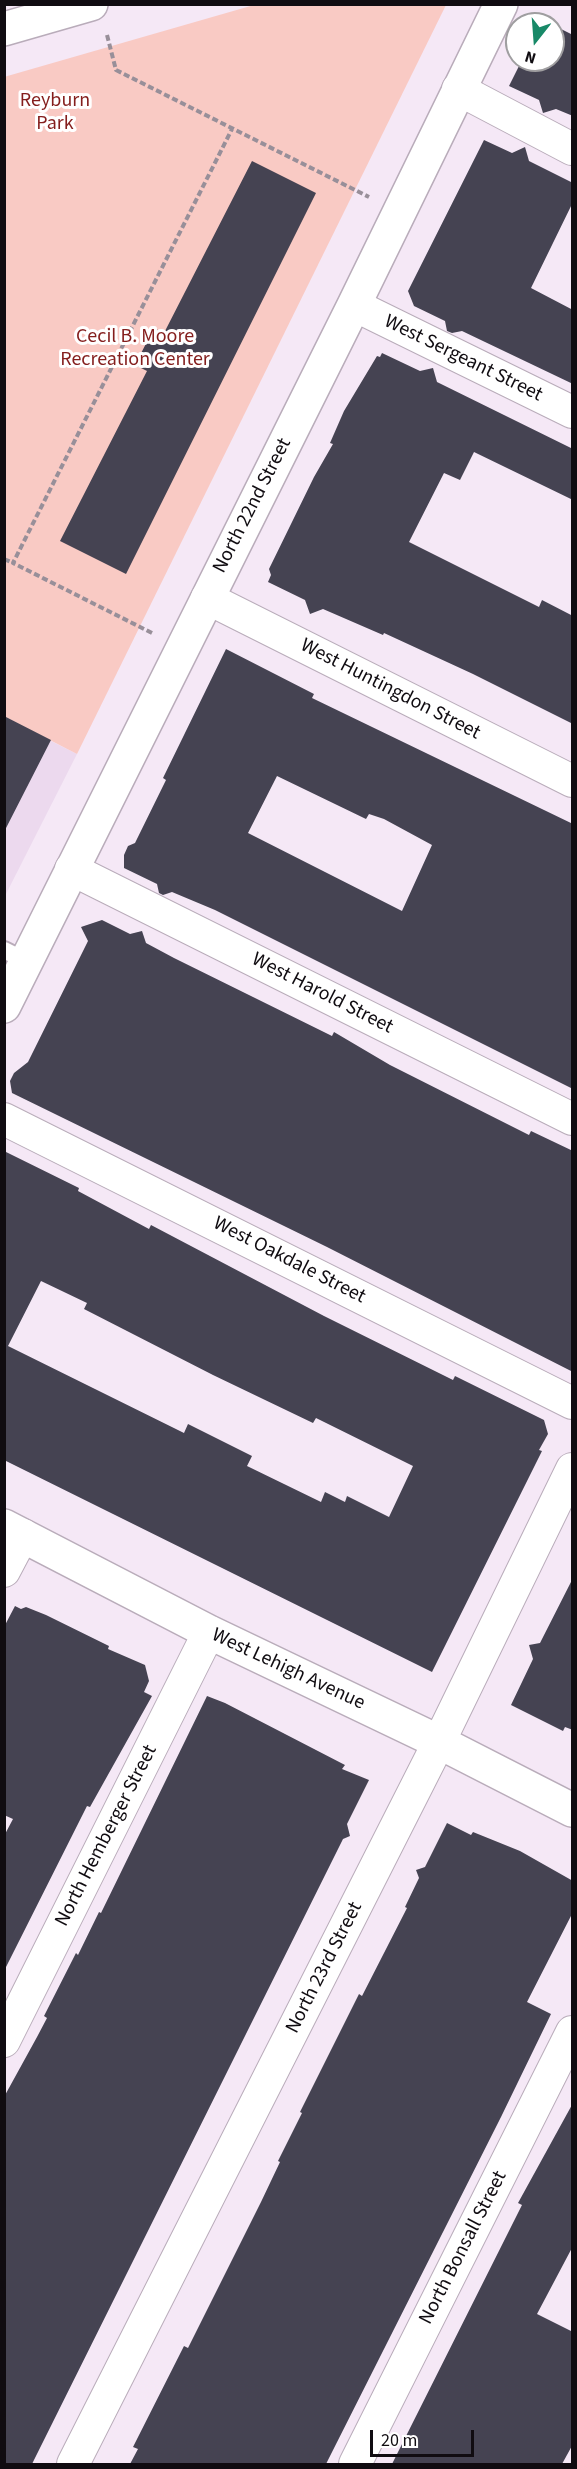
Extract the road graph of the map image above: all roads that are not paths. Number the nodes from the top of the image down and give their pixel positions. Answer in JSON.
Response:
{"nodes":[{"id":1,"x":501,"y":4,"type":"edge"},
{"id":2,"x":98,"y":15,"type":"edge"},
{"id":3,"x":4,"y":30,"type":"edge"},
{"id":4,"x":458,"y":89,"type":"junction"},
{"id":5,"x":573,"y":149,"type":"edge"},
{"id":6,"x":354,"y":305,"type":"junction"},
{"id":7,"x":573,"y":412,"type":"edge"},
{"id":8,"x":207,"y":598,"type":"junction"},
{"id":9,"x":573,"y":781,"type":"edge"},
{"id":10,"x":71,"y":869,"type":"junction"},
{"id":11,"x":16,"y":956,"type":"edge"},
{"id":12,"x":4,"y":1006,"type":"edge"},
{"id":13,"x":4,"y":1119,"type":"edge"},
{"id":14,"x":573,"y":1119,"type":"edge"},
{"id":15,"x":573,"y":1402,"type":"edge"},
{"id":16,"x":573,"y":1469,"type":"edge"},
{"id":17,"x":14,"y":1531,"type":"edge"},
{"id":18,"x":4,"y":1571,"type":"edge"},
{"id":19,"x":209,"y":1632,"type":"junction"},
{"id":20,"x":439,"y":1742,"type":"junction"},
{"id":21,"x":573,"y":1810,"type":"edge"},
{"id":22,"x":573,"y":2031,"type":"edge"},
{"id":23,"x":4,"y":2041,"type":"edge"},
{"id":24,"x":73,"y":2464,"type":"edge"},
{"id":25,"x":355,"y":2464,"type":"edge"}],
"edges":[{"from":1,"to":4,"type":"main road","name":"North 22nd Street"},
{"from":2,"to":3,"type":"main road"},
{"from":4,"to":5,"type":"street"},
{"from":4,"to":6,"type":"main road","name":"North 22nd Street"},
{"from":6,"to":7,"type":"street","name":"West Sergeant Street"},
{"from":6,"to":8,"type":"main road","name":"North 22nd Street"},
{"from":8,"to":9,"type":"street","name":"West Huntingdon Street"},
{"from":8,"to":10,"type":"main road","name":"North 22nd Street"},
{"from":10,"to":11,"type":"main road","name":"North 22nd Street"},
{"from":10,"to":14,"type":"street","name":"West Harold Street"},
{"from":11,"to":12,"type":"main road","name":"North 22nd Street"},
{"from":13,"to":15,"type":"street","name":"West Oakdale Street"},
{"from":16,"to":20,"type":"street","name":"North 23rd Street"},
{"from":17,"to":18,"type":"street"},
{"from":17,"to":19,"type":"main road","name":"West Lehigh Avenue"},
{"from":19,"to":20,"type":"main road","name":"West Lehigh Avenue"},
{"from":19,"to":23,"type":"street","name":"North Hemberger Street"},
{"from":20,"to":21,"type":"main road","name":"West Lehigh Avenue"},
{"from":20,"to":24,"type":"street","name":"North 23rd Street"},
{"from":22,"to":25,"type":"street","name":"North Bonsall Street"}]}
